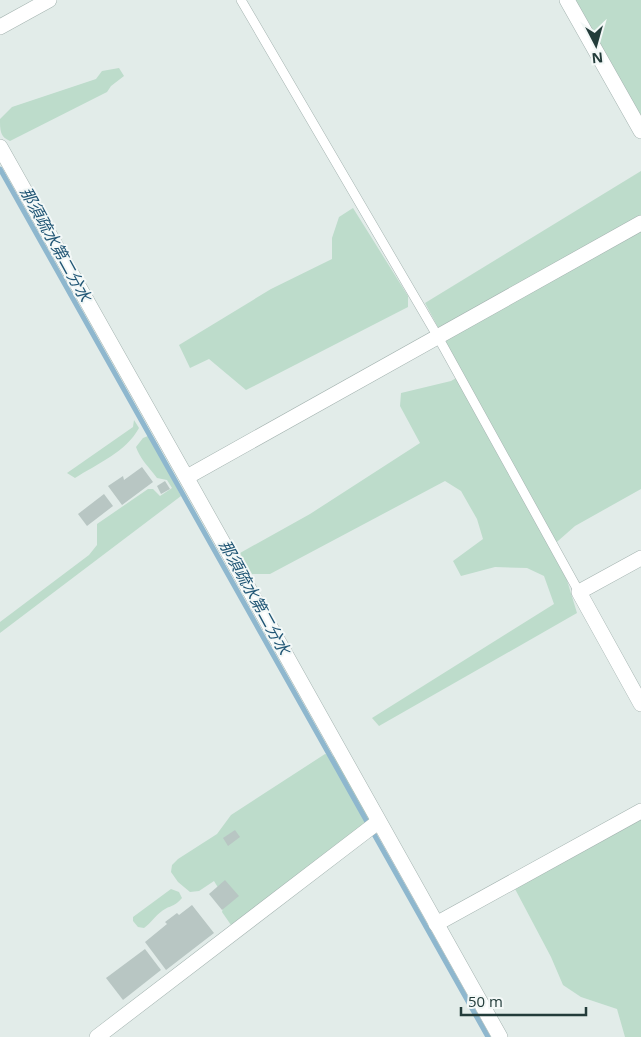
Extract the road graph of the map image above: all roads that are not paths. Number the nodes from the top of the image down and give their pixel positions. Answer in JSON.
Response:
{"nodes":[{"id":1,"x":48,"y":0,"type":"edge"},
{"id":2,"x":241,"y":0,"type":"edge"},
{"id":3,"x":567,"y":0,"type":"edge"},
{"id":4,"x":0,"y":27,"type":"edge"},
{"id":5,"x":641,"y":131,"type":"edge"},
{"id":6,"x":0,"y":147,"type":"edge"},
{"id":7,"x":641,"y":223,"type":"edge"},
{"id":8,"x":438,"y":338,"type":"junction"},
{"id":9,"x":187,"y":477,"type":"junction"},
{"id":10,"x":641,"y":558,"type":"edge"},
{"id":11,"x":579,"y":592,"type":"junction"},
{"id":12,"x":637,"y":687,"type":"edge"},
{"id":13,"x":641,"y":704,"type":"edge"},
{"id":14,"x":641,"y":811,"type":"edge"},
{"id":15,"x":378,"y":822,"type":"junction"},
{"id":16,"x":436,"y":924,"type":"junction"},
{"id":17,"x":97,"y":1037,"type":"edge"},
{"id":18,"x":500,"y":1037,"type":"edge"}],
"edges":[{"from":1,"to":4,"type":"street"},
{"from":2,"to":8,"type":"lane"},
{"from":3,"to":5,"type":"street"},
{"from":6,"to":9,"type":"street"},
{"from":7,"to":8,"type":"street"},
{"from":8,"to":9,"type":"street"},
{"from":8,"to":11,"type":"lane"},
{"from":9,"to":15,"type":"street"},
{"from":10,"to":11,"type":"street"},
{"from":11,"to":12,"type":"street"},
{"from":12,"to":13,"type":"street"},
{"from":14,"to":16,"type":"street"},
{"from":15,"to":16,"type":"street"},
{"from":15,"to":17,"type":"street"},
{"from":16,"to":18,"type":"street"}]}
